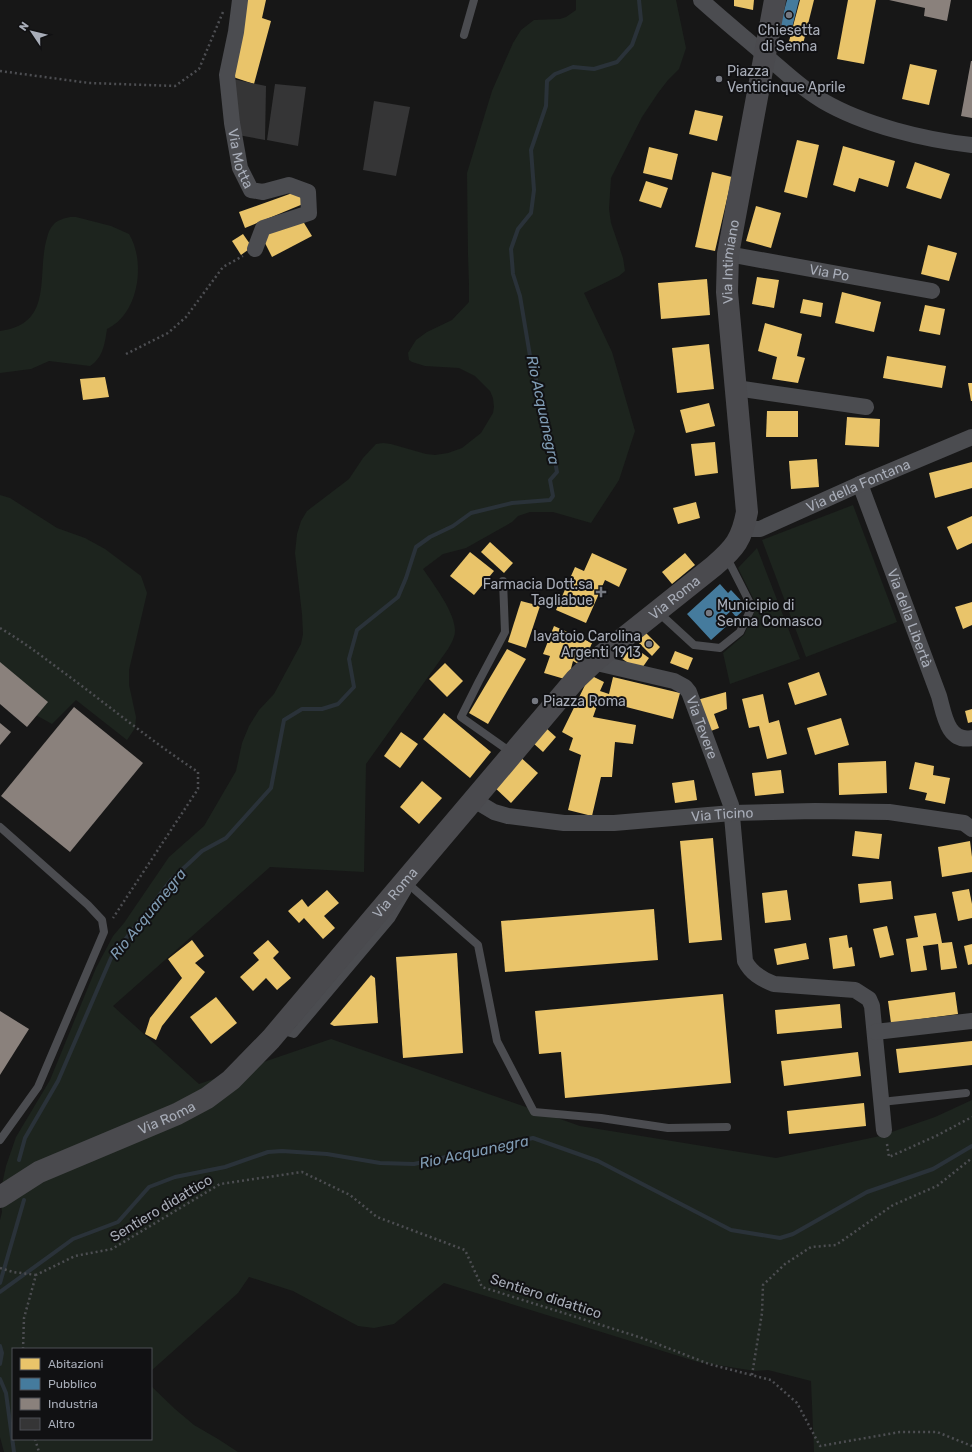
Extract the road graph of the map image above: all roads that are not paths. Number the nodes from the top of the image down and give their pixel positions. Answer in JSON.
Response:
{"nodes":[{"id":1,"x":240,"y":0,"type":"edge"},
{"id":2,"x":474,"y":0,"type":"edge"},
{"id":3,"x":701,"y":0,"type":"edge"},
{"id":4,"x":775,"y":0,"type":"edge"},
{"id":5,"x":464,"y":35,"type":"dead end"},
{"id":6,"x":765,"y":55,"type":"junction"},
{"id":7,"x":972,"y":145,"type":"edge"},
{"id":8,"x":255,"y":249,"type":"road end"},
{"id":9,"x":728,"y":254,"type":"junction"},
{"id":10,"x":932,"y":291,"type":"dead end"},
{"id":11,"x":736,"y":388,"type":"junction"},
{"id":12,"x":866,"y":408,"type":"dead end"},
{"id":13,"x":972,"y":437,"type":"edge"},
{"id":14,"x":860,"y":484,"type":"junction"},
{"id":15,"x":744,"y":526,"type":"junction"},
{"id":16,"x":726,"y":556,"type":"junction"},
{"id":17,"x":503,"y":581,"type":"dead end"},
{"id":18,"x":657,"y":612,"type":"junction"},
{"id":19,"x":596,"y":660,"type":"junction"},
{"id":20,"x":972,"y":738,"type":"edge"},
{"id":21,"x":512,"y":754,"type":"junction"},
{"id":22,"x":474,"y":800,"type":"junction"},
{"id":23,"x":732,"y":813,"type":"junction"},
{"id":24,"x":0,"y":827,"type":"edge"},
{"id":25,"x":972,"y":829,"type":"edge"},
{"id":26,"x":405,"y":882,"type":"junction"},
{"id":27,"x":972,"y":1021,"type":"edge"},
{"id":28,"x":875,"y":1032,"type":"junction"},
{"id":29,"x":966,"y":1093,"type":"dead end"},
{"id":30,"x":881,"y":1102,"type":"junction"},
{"id":31,"x":727,"y":1127,"type":"dead end"},
{"id":32,"x":884,"y":1130,"type":"road end"},
{"id":33,"x":0,"y":1140,"type":"edge"},
{"id":34,"x":0,"y":1198,"type":"edge"}],
"edges":[{"from":1,"to":8,"type":"street","name":"Via Motta"},
{"from":2,"to":5,"type":"lane"},
{"from":3,"to":6,"type":"street"},
{"from":4,"to":6,"type":"street","name":"Via Intimiano"},
{"from":6,"to":7,"type":"street"},
{"from":6,"to":9,"type":"street","name":"Via Intimiano"},
{"from":9,"to":10,"type":"street","name":"Via Po"},
{"from":9,"to":11,"type":"street","name":"Via Intimiano"},
{"from":11,"to":12,"type":"street"},
{"from":11,"to":15,"type":"street","name":"Via Intimiano"},
{"from":13,"to":14,"type":"street","name":"Via della Fontana"},
{"from":14,"to":15,"type":"street","name":"Via della Fontana"},
{"from":14,"to":20,"type":"street","name":"Via della Libertà"},
{"from":15,"to":16,"type":"street","name":"Via Roma"},
{"from":16,"to":18,"type":"street","name":"Via Roma"},
{"from":16,"to":18,"type":"lane"},
{"from":17,"to":21,"type":"lane"},
{"from":18,"to":19,"type":"street","name":"Via Roma"},
{"from":19,"to":21,"type":"street","name":"Via Roma"},
{"from":19,"to":23,"type":"street","name":"Via Tevere"},
{"from":21,"to":22,"type":"street","name":"Via Roma"},
{"from":22,"to":23,"type":"street","name":"Via Ticino"},
{"from":22,"to":26,"type":"street","name":"Via Roma"},
{"from":23,"to":25,"type":"street","name":"Via Ticino"},
{"from":23,"to":28,"type":"street"},
{"from":24,"to":33,"type":"lane"},
{"from":26,"to":31,"type":"lane"},
{"from":26,"to":34,"type":"street","name":"Via Roma"},
{"from":27,"to":28,"type":"street"},
{"from":28,"to":30,"type":"street"},
{"from":29,"to":30,"type":"lane"},
{"from":30,"to":32,"type":"street"}]}
